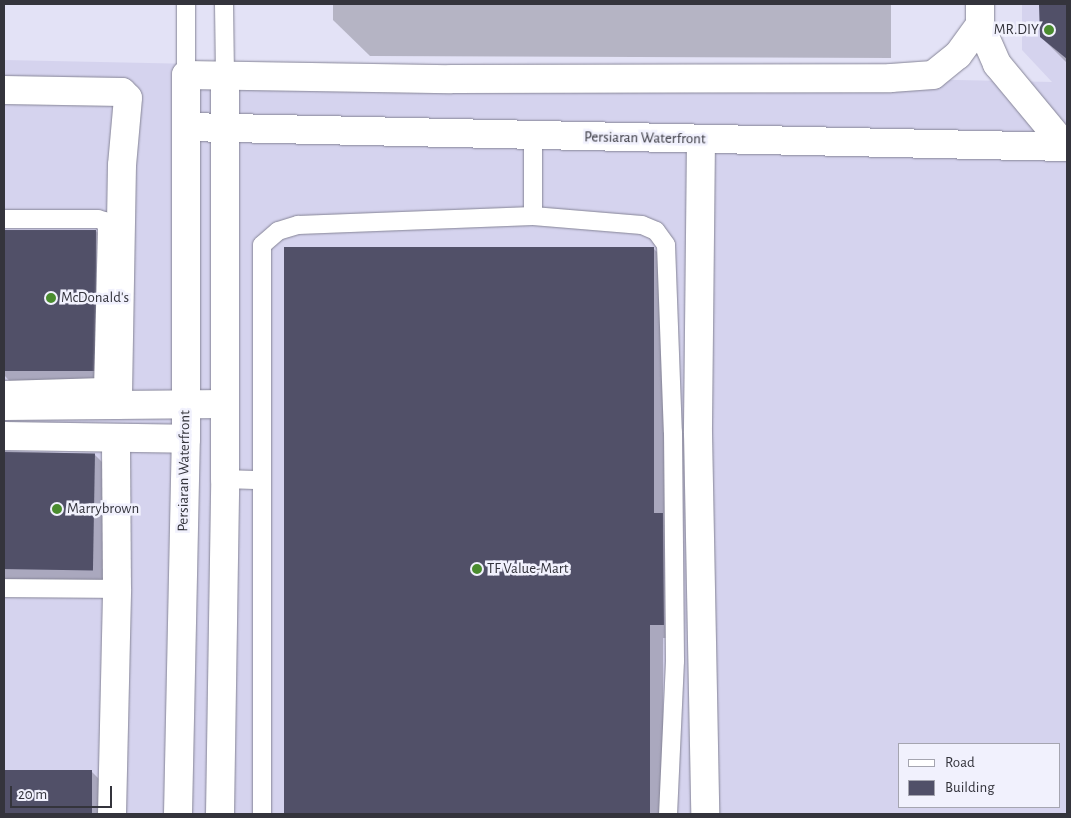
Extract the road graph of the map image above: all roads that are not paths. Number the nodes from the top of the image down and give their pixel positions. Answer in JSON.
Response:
{"nodes":[{"id":1,"x":186,"y":4,"type":"edge"},
{"id":2,"x":224,"y":4,"type":"edge"},
{"id":3,"x":980,"y":14,"type":"edge"},
{"id":4,"x":186,"y":75,"type":"junction"},
{"id":5,"x":225,"y":76,"type":"junction"},
{"id":6,"x":4,"y":90,"type":"edge"},
{"id":7,"x":186,"y":127,"type":"junction"},
{"id":8,"x":225,"y":128,"type":"junction"},
{"id":9,"x":534,"y":135,"type":"junction"},
{"id":10,"x":701,"y":139,"type":"junction"},
{"id":11,"x":1067,"y":148,"type":"edge"},
{"id":12,"x":533,"y":216,"type":"junction"},
{"id":13,"x":4,"y":219,"type":"edge"},
{"id":14,"x":4,"y":390,"type":"edge"},
{"id":15,"x":185,"y":404,"type":"junction"},
{"id":16,"x":225,"y":404,"type":"junction"},
{"id":17,"x":118,"y":405,"type":"junction"},
{"id":18,"x":4,"y":406,"type":"edge"},
{"id":19,"x":686,"y":433,"type":"junction"},
{"id":20,"x":4,"y":436,"type":"edge"},
{"id":21,"x":116,"y":439,"type":"junction"},
{"id":22,"x":186,"y":439,"type":"junction"},
{"id":23,"x":225,"y":479,"type":"junction"},
{"id":24,"x":261,"y":480,"type":"junction"},
{"id":25,"x":4,"y":588,"type":"edge"},
{"id":26,"x":117,"y":589,"type":"junction"},
{"id":27,"x":112,"y":814,"type":"edge"},
{"id":28,"x":178,"y":814,"type":"edge"},
{"id":29,"x":220,"y":814,"type":"edge"},
{"id":30,"x":262,"y":814,"type":"edge"},
{"id":31,"x":668,"y":814,"type":"edge"},
{"id":32,"x":704,"y":814,"type":"edge"}],
"edges":[{"from":1,"to":4,"type":"lane"},
{"from":2,"to":5,"type":"lane"},
{"from":3,"to":5,"type":"street"},
{"from":3,"to":11,"type":"street"},
{"from":4,"to":5,"type":"street"},
{"from":4,"to":7,"type":"street","name":"Persiaran Waterfront"},
{"from":5,"to":8,"type":"street"},
{"from":6,"to":17,"type":"street"},
{"from":7,"to":8,"type":"street","name":"Persiaran Waterfront"},
{"from":7,"to":15,"type":"street","name":"Persiaran Waterfront"},
{"from":8,"to":9,"type":"street","name":"Persiaran Waterfront"},
{"from":8,"to":16,"type":"street"},
{"from":9,"to":10,"type":"street","name":"Persiaran Waterfront"},
{"from":9,"to":12,"type":"lane"},
{"from":10,"to":11,"type":"street","name":"Persiaran Waterfront"},
{"from":10,"to":19,"type":"street"},
{"from":12,"to":19,"type":"lane"},
{"from":12,"to":24,"type":"lane"},
{"from":13,"to":14,"type":"lane"},
{"from":15,"to":16,"type":"street"},
{"from":15,"to":17,"type":"street"},
{"from":15,"to":22,"type":"street","name":"Persiaran Waterfront"},
{"from":16,"to":23,"type":"street"},
{"from":17,"to":18,"type":"street"},
{"from":19,"to":31,"type":"lane"},
{"from":19,"to":32,"type":"street"},
{"from":20,"to":21,"type":"street"},
{"from":21,"to":22,"type":"street"},
{"from":21,"to":26,"type":"street"},
{"from":22,"to":28,"type":"street","name":"Persiaran Waterfront"},
{"from":23,"to":24,"type":"lane"},
{"from":23,"to":29,"type":"street"},
{"from":24,"to":30,"type":"lane"},
{"from":25,"to":26,"type":"lane"},
{"from":26,"to":27,"type":"street"}]}
